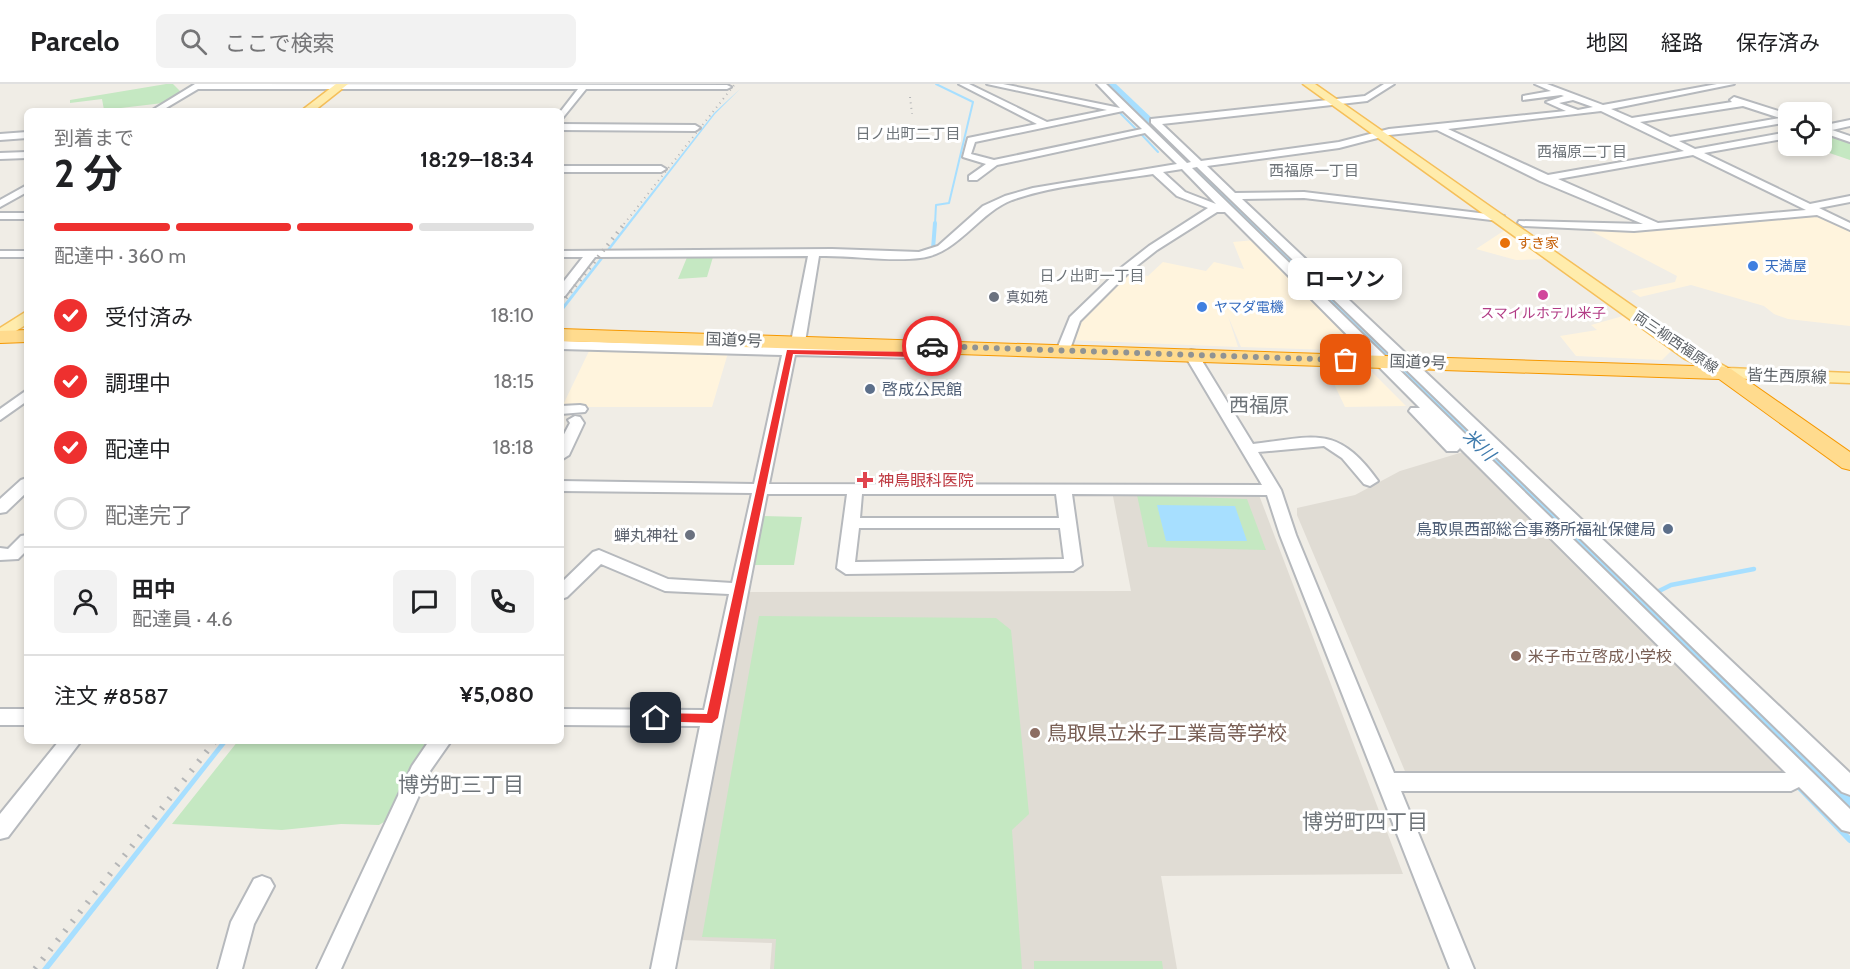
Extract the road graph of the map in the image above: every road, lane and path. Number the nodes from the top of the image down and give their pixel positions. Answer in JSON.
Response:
{"nodes":[{"id":1,"x":964,"y":84,"type":"edge"},
{"id":2,"x":971,"y":84,"type":"edge"},
{"id":3,"x":992,"y":84,"type":"edge"},
{"id":4,"x":1101,"y":84,"type":"edge"},
{"id":5,"x":1308,"y":84,"type":"edge"},
{"id":6,"x":1318,"y":84,"type":"edge"},
{"id":7,"x":1390,"y":84,"type":"edge"},
{"id":8,"x":1539,"y":84,"type":"edge"},
{"id":9,"x":1688,"y":84,"type":"edge"},
{"id":10,"x":1730,"y":84,"type":"edge"},
{"id":11,"x":198,"y":85,"type":"edge"},
{"id":12,"x":342,"y":85,"type":"edge"},
{"id":13,"x":585,"y":85,"type":"edge"},
{"id":14,"x":1012,"y":86,"type":"edge"},
{"id":15,"x":727,"y":87,"type":"dead end"},
{"id":16,"x":1702,"y":88,"type":"junction"},
{"id":17,"x":1059,"y":89,"type":"dead end"},
{"id":18,"x":1562,"y":92,"type":"junction"},
{"id":19,"x":1043,"y":94,"type":"junction"},
{"id":20,"x":1106,"y":95,"type":"dead end"},
{"id":21,"x":1574,"y":97,"type":"junction"},
{"id":22,"x":1526,"y":98,"type":"dead end"},
{"id":23,"x":1082,"y":102,"type":"junction"},
{"id":24,"x":1339,"y":102,"type":"junction"},
{"id":25,"x":1744,"y":103,"type":"junction"},
{"id":26,"x":1601,"y":107,"type":"junction"},
{"id":27,"x":160,"y":108,"type":"edge"},
{"id":28,"x":311,"y":108,"type":"edge"},
{"id":29,"x":1119,"y":111,"type":"junction"},
{"id":30,"x":1577,"y":112,"type":"junction"},
{"id":31,"x":564,"y":113,"type":"edge"},
{"id":32,"x":1148,"y":115,"type":"dead end"},
{"id":33,"x":1778,"y":115,"type":"edge"},
{"id":34,"x":1778,"y":120,"type":"edge"},
{"id":35,"x":1155,"y":122,"type":"junction"},
{"id":36,"x":1632,"y":122,"type":"junction"},
{"id":37,"x":1850,"y":123,"type":"edge"},
{"id":38,"x":1046,"y":125,"type":"junction"},
{"id":39,"x":1437,"y":126,"type":"junction"},
{"id":40,"x":564,"y":128,"type":"edge"},
{"id":41,"x":695,"y":128,"type":"dead end"},
{"id":42,"x":1141,"y":132,"type":"junction"},
{"id":43,"x":1384,"y":133,"type":"junction"},
{"id":44,"x":24,"y":135,"type":"edge"},
{"id":45,"x":0,"y":137,"type":"edge"},
{"id":46,"x":1778,"y":137,"type":"edge"},
{"id":47,"x":1850,"y":139,"type":"edge"},
{"id":48,"x":1670,"y":140,"type":"junction"},
{"id":49,"x":1693,"y":152,"type":"junction"},
{"id":50,"x":24,"y":155,"type":"edge"},
{"id":51,"x":0,"y":156,"type":"edge"},
{"id":52,"x":994,"y":163,"type":"junction"},
{"id":53,"x":1188,"y":165,"type":"junction"},
{"id":54,"x":564,"y":169,"type":"edge"},
{"id":55,"x":661,"y":169,"type":"dead end"},
{"id":56,"x":1154,"y":170,"type":"junction"},
{"id":57,"x":973,"y":178,"type":"dead end"},
{"id":58,"x":1544,"y":179,"type":"junction"},
{"id":59,"x":24,"y":190,"type":"edge"},
{"id":60,"x":1232,"y":196,"type":"junction"},
{"id":61,"x":1850,"y":199,"type":"edge"},
{"id":62,"x":0,"y":204,"type":"edge"},
{"id":63,"x":1217,"y":207,"type":"junction"},
{"id":64,"x":1814,"y":210,"type":"junction"},
{"id":65,"x":0,"y":216,"type":"edge"},
{"id":66,"x":24,"y":216,"type":"edge"},
{"id":67,"x":1500,"y":218,"type":"junction"},
{"id":68,"x":1246,"y":222,"type":"junction"},
{"id":69,"x":1523,"y":223,"type":"junction"},
{"id":70,"x":1658,"y":227,"type":"junction"},
{"id":71,"x":1850,"y":227,"type":"edge"},
{"id":72,"x":1248,"y":237,"type":"dead end"},
{"id":73,"x":814,"y":252,"type":"junction"},
{"id":74,"x":0,"y":254,"type":"edge"},
{"id":75,"x":24,"y":254,"type":"edge"},
{"id":76,"x":564,"y":254,"type":"edge"},
{"id":77,"x":602,"y":254,"type":"junction"},
{"id":78,"x":1286,"y":258,"type":"junction"},
{"id":79,"x":564,"y":290,"type":"edge"},
{"id":80,"x":24,"y":318,"type":"edge"},
{"id":81,"x":564,"y":335,"type":"edge"},
{"id":82,"x":0,"y":336,"type":"edge"},
{"id":83,"x":24,"y":336,"type":"edge"},
{"id":84,"x":564,"y":345,"type":"edge"},
{"id":85,"x":793,"y":347,"type":"junction"},
{"id":86,"x":1064,"y":350,"type":"junction"},
{"id":87,"x":1191,"y":354,"type":"junction"},
{"id":88,"x":1371,"y":361,"type":"junction"},
{"id":89,"x":1405,"y":362,"type":"junction"},
{"id":90,"x":1724,"y":374,"type":"junction"},
{"id":91,"x":1850,"y":378,"type":"edge"},
{"id":92,"x":24,"y":396,"type":"edge"},
{"id":93,"x":564,"y":411,"type":"edge"},
{"id":94,"x":0,"y":416,"type":"edge"},
{"id":95,"x":564,"y":449,"type":"edge"},
{"id":96,"x":1248,"y":449,"type":"junction"},
{"id":97,"x":1455,"y":451,"type":"dead end"},
{"id":98,"x":1850,"y":464,"type":"edge"},
{"id":99,"x":1370,"y":481,"type":"dead end"},
{"id":100,"x":24,"y":486,"type":"edge"},
{"id":101,"x":564,"y":486,"type":"edge"},
{"id":102,"x":0,"y":487,"type":"edge"},
{"id":103,"x":24,"y":488,"type":"edge"},
{"id":104,"x":761,"y":489,"type":"junction"},
{"id":105,"x":1063,"y":489,"type":"junction"},
{"id":106,"x":855,"y":490,"type":"junction"},
{"id":107,"x":1273,"y":490,"type":"junction"},
{"id":108,"x":0,"y":508,"type":"edge"},
{"id":109,"x":851,"y":523,"type":"junction"},
{"id":110,"x":1067,"y":524,"type":"junction"},
{"id":111,"x":24,"y":543,"type":"edge"},
{"id":112,"x":0,"y":555,"type":"edge"},
{"id":113,"x":741,"y":589,"type":"junction"},
{"id":114,"x":564,"y":590,"type":"edge"},
{"id":115,"x":0,"y":717,"type":"edge"},
{"id":116,"x":24,"y":717,"type":"edge"},
{"id":117,"x":564,"y":717,"type":"edge"},
{"id":118,"x":712,"y":718,"type":"junction"},
{"id":119,"x":69,"y":744,"type":"edge"},
{"id":120,"x":439,"y":744,"type":"edge"},
{"id":121,"x":1389,"y":782,"type":"junction"},
{"id":122,"x":1791,"y":782,"type":"dead end"},
{"id":123,"x":1850,"y":786,"type":"edge"},
{"id":124,"x":1850,"y":823,"type":"edge"},
{"id":125,"x":0,"y":830,"type":"edge"},
{"id":126,"x":262,"y":886,"type":"dead end"},
{"id":127,"x":230,"y":969,"type":"edge"},
{"id":128,"x":329,"y":969,"type":"edge"},
{"id":129,"x":663,"y":969,"type":"edge"},
{"id":130,"x":1462,"y":969,"type":"edge"}],
"edges":[{"from":1,"to":2,"type":"street"},
{"from":1,"to":38,"type":"street"},
{"from":3,"to":14,"type":"street"},
{"from":4,"to":53,"type":"street"},
{"from":5,"to":24,"type":"main road","name":"両三柳西福原線"},
{"from":6,"to":24,"type":"main road","name":"両三柳西福原線"},
{"from":7,"to":24,"type":"street"},
{"from":8,"to":18,"type":"street"},
{"from":9,"to":16,"type":"street"},
{"from":10,"to":16,"type":"street"},
{"from":11,"to":12,"type":"street"},
{"from":11,"to":27,"type":"street"},
{"from":12,"to":13,"type":"street"},
{"from":12,"to":28,"type":"main road"},
{"from":13,"to":15,"type":"street"},
{"from":13,"to":31,"type":"street"},
{"from":14,"to":19,"type":"street"},
{"from":16,"to":25,"type":"street"},
{"from":16,"to":26,"type":"street"},
{"from":17,"to":19,"type":"street"},
{"from":18,"to":21,"type":"street"},
{"from":18,"to":22,"type":"street"},
{"from":19,"to":23,"type":"street"},
{"from":20,"to":23,"type":"street"},
{"from":21,"to":26,"type":"street"},
{"from":21,"to":30,"type":"street"},
{"from":23,"to":29,"type":"street"},
{"from":24,"to":35,"type":"street"},
{"from":24,"to":43,"type":"main road","name":"両三柳西福原線"},
{"from":25,"to":33,"type":"street"},
{"from":25,"to":36,"type":"street"},
{"from":26,"to":30,"type":"street"},
{"from":26,"to":36,"type":"street"},
{"from":29,"to":38,"type":"street"},
{"from":29,"to":42,"type":"street"},
{"from":30,"to":39,"type":"street"},
{"from":32,"to":35,"type":"street"},
{"from":34,"to":48,"type":"street"},
{"from":35,"to":53,"type":"street"},
{"from":36,"to":48,"type":"street"},
{"from":37,"to":47,"type":"street"},
{"from":38,"to":52,"type":"street"},
{"from":39,"to":43,"type":"street"},
{"from":39,"to":58,"type":"street"},
{"from":40,"to":41,"type":"street"},
{"from":42,"to":52,"type":"street"},
{"from":42,"to":53,"type":"street"},
{"from":43,"to":53,"type":"street"},
{"from":43,"to":67,"type":"main road","name":"両三柳西福原線"},
{"from":43,"to":69,"type":"main road","name":"両三柳西福原線"},
{"from":44,"to":45,"type":"street"},
{"from":46,"to":49,"type":"street"},
{"from":48,"to":49,"type":"street"},
{"from":49,"to":58,"type":"street"},
{"from":49,"to":64,"type":"street"},
{"from":50,"to":51,"type":"street"},
{"from":52,"to":57,"type":"street"},
{"from":53,"to":56,"type":"street"},
{"from":53,"to":60,"type":"street"},
{"from":53,"to":68,"type":"street"},
{"from":54,"to":55,"type":"street"},
{"from":56,"to":63,"type":"street"},
{"from":56,"to":73,"type":"street"},
{"from":58,"to":70,"type":"street"},
{"from":59,"to":62,"type":"street"},
{"from":60,"to":67,"type":"street"},
{"from":60,"to":68,"type":"street"},
{"from":61,"to":64,"type":"street"},
{"from":63,"to":68,"type":"street"},
{"from":63,"to":86,"type":"street"},
{"from":64,"to":70,"type":"street"},
{"from":64,"to":71,"type":"street"},
{"from":65,"to":66,"type":"street"},
{"from":67,"to":90,"type":"main road","name":"両三柳西福原線"},
{"from":68,"to":72,"type":"street"},
{"from":68,"to":78,"type":"street"},
{"from":68,"to":78,"type":"street"},
{"from":69,"to":70,"type":"street"},
{"from":69,"to":90,"type":"main road","name":"両三柳西福原線"},
{"from":73,"to":77,"type":"street"},
{"from":73,"to":85,"type":"street"},
{"from":74,"to":75,"type":"street"},
{"from":76,"to":77,"type":"street"},
{"from":77,"to":79,"type":"street"},
{"from":78,"to":89,"type":"street"},
{"from":78,"to":124,"type":"street"},
{"from":80,"to":82,"type":"main road"},
{"from":81,"to":85,"type":"highway","name":"国道9号"},
{"from":82,"to":83,"type":"highway"},
{"from":84,"to":85,"type":"street"},
{"from":85,"to":86,"type":"highway","name":"国道9号"},
{"from":85,"to":104,"type":"street"},
{"from":86,"to":87,"type":"highway","name":"国道9号"},
{"from":87,"to":88,"type":"highway","name":"国道9号"},
{"from":87,"to":96,"type":"street"},
{"from":88,"to":89,"type":"highway","name":"国道9号"},
{"from":88,"to":97,"type":"street"},
{"from":89,"to":90,"type":"highway","name":"国道9号"},
{"from":89,"to":123,"type":"street"},
{"from":90,"to":91,"type":"main road","name":"皆生西原線"},
{"from":90,"to":98,"type":"highway"},
{"from":92,"to":94,"type":"street"},
{"from":93,"to":95,"type":"street"},
{"from":96,"to":99,"type":"street"},
{"from":96,"to":107,"type":"street"},
{"from":100,"to":102,"type":"street"},
{"from":101,"to":104,"type":"street"},
{"from":103,"to":108,"type":"street"},
{"from":104,"to":106,"type":"street"},
{"from":104,"to":113,"type":"street"},
{"from":105,"to":106,"type":"street"},
{"from":105,"to":107,"type":"street"},
{"from":105,"to":110,"type":"street"},
{"from":106,"to":109,"type":"street"},
{"from":107,"to":121,"type":"street"},
{"from":109,"to":110,"type":"street"},
{"from":109,"to":110,"type":"street"},
{"from":111,"to":112,"type":"street"},
{"from":113,"to":114,"type":"street"},
{"from":113,"to":118,"type":"street"},
{"from":115,"to":116,"type":"street"},
{"from":117,"to":118,"type":"street"},
{"from":118,"to":129,"type":"street"},
{"from":119,"to":125,"type":"street"},
{"from":120,"to":128,"type":"street"},
{"from":121,"to":122,"type":"street"},
{"from":121,"to":130,"type":"street"},
{"from":126,"to":127,"type":"street"}]}
